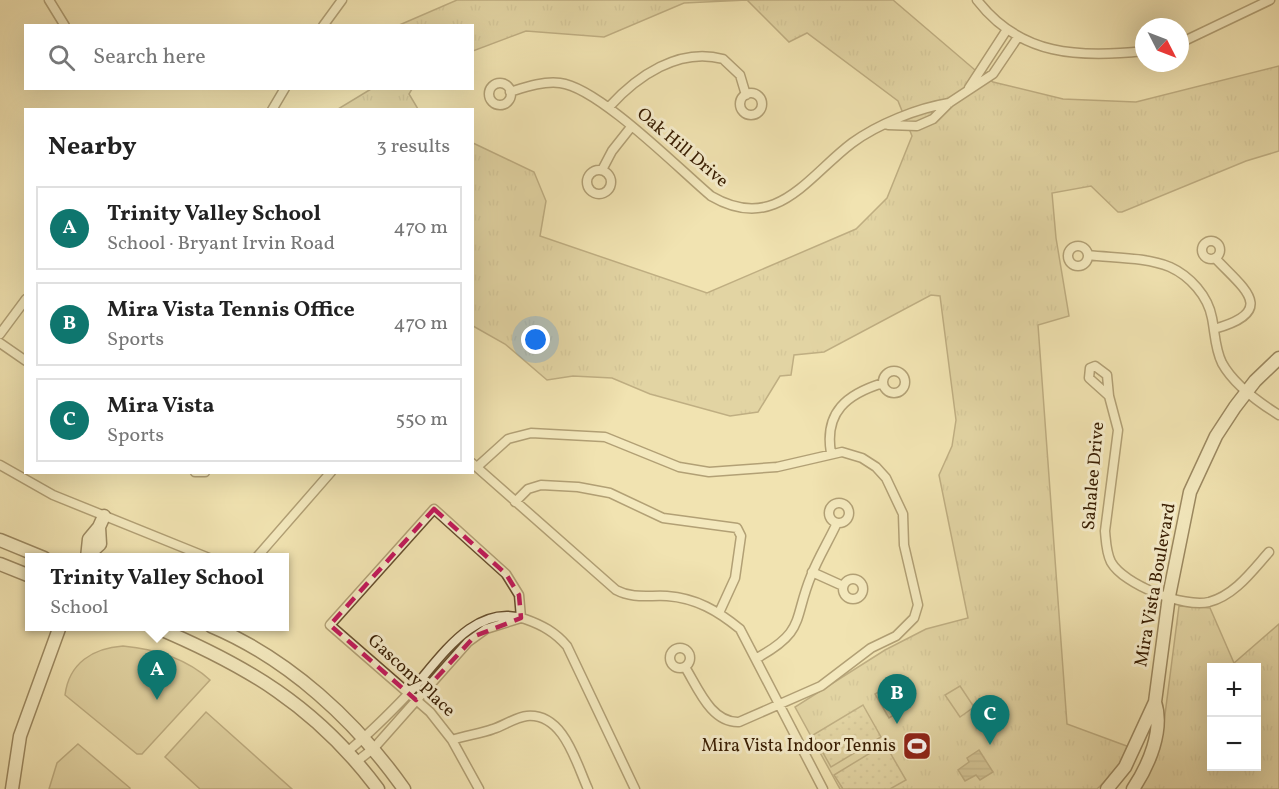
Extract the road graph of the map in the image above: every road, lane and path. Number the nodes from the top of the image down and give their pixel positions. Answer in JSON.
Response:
{"nodes":[{"id":1,"x":49,"y":0,"type":"edge"},
{"id":2,"x":342,"y":0,"type":"edge"},
{"id":3,"x":977,"y":0,"type":"edge"},
{"id":4,"x":1270,"y":0,"type":"edge"},
{"id":5,"x":64,"y":24,"type":"edge"},
{"id":6,"x":324,"y":24,"type":"edge"},
{"id":7,"x":1006,"y":31,"type":"junction"},
{"id":8,"x":1018,"y":37,"type":"junction"},
{"id":9,"x":1189,"y":39,"type":"edge"},
{"id":10,"x":1135,"y":51,"type":"edge"},
{"id":11,"x":969,"y":89,"type":"junction"},
{"id":12,"x":284,"y":90,"type":"edge"},
{"id":13,"x":510,"y":92,"type":"dead end"},
{"id":14,"x":746,"y":94,"type":"dead end"},
{"id":15,"x":949,"y":103,"type":"junction"},
{"id":16,"x":609,"y":107,"type":"junction"},
{"id":17,"x":273,"y":108,"type":"edge"},
{"id":18,"x":888,"y":125,"type":"junction"},
{"id":19,"x":631,"y":128,"type":"junction"},
{"id":20,"x":602,"y":170,"type":"dead end"},
{"id":21,"x":1088,"y":255,"type":"dead end"},
{"id":22,"x":1215,"y":258,"type":"dead end"},
{"id":23,"x":24,"y":302,"type":"edge"},
{"id":24,"x":1214,"y":329,"type":"junction"},
{"id":25,"x":0,"y":334,"type":"edge"},
{"id":26,"x":0,"y":343,"type":"edge"},
{"id":27,"x":1279,"y":358,"type":"edge"},
{"id":28,"x":24,"y":360,"type":"edge"},
{"id":29,"x":883,"y":383,"type":"dead end"},
{"id":30,"x":1247,"y":391,"type":"junction"},
{"id":31,"x":1109,"y":396,"type":"dead end"},
{"id":32,"x":1279,"y":415,"type":"edge"},
{"id":33,"x":831,"y":453,"type":"junction"},
{"id":34,"x":0,"y":465,"type":"edge"},
{"id":35,"x":475,"y":465,"type":"edge"},
{"id":36,"x":329,"y":474,"type":"edge"},
{"id":37,"x":515,"y":502,"type":"junction"},
{"id":38,"x":102,"y":522,"type":"junction"},
{"id":39,"x":836,"y":525,"type":"dead end"},
{"id":40,"x":0,"y":540,"type":"edge"},
{"id":41,"x":1269,"y":552,"type":"dead end"},
{"id":42,"x":32,"y":553,"type":"edge"},
{"id":43,"x":88,"y":553,"type":"edge"},
{"id":44,"x":194,"y":553,"type":"edge"},
{"id":45,"x":260,"y":553,"type":"edge"},
{"id":46,"x":0,"y":564,"type":"edge"},
{"id":47,"x":812,"y":572,"type":"junction"},
{"id":48,"x":25,"y":574,"type":"edge"},
{"id":49,"x":843,"y":586,"type":"dead end"},
{"id":50,"x":1169,"y":596,"type":"junction"},
{"id":51,"x":719,"y":613,"type":"junction"},
{"id":52,"x":521,"y":618,"type":"junction"},
{"id":53,"x":59,"y":631,"type":"edge"},
{"id":54,"x":162,"y":631,"type":"edge"},
{"id":55,"x":219,"y":631,"type":"edge"},
{"id":56,"x":757,"y":658,"type":"junction"},
{"id":57,"x":685,"y":667,"type":"dead end"},
{"id":58,"x":408,"y":693,"type":"junction"},
{"id":59,"x":416,"y":700,"type":"junction"},
{"id":60,"x":1155,"y":702,"type":"junction"},
{"id":61,"x":780,"y":704,"type":"junction"},
{"id":62,"x":364,"y":738,"type":"junction"},
{"id":63,"x":452,"y":740,"type":"junction"},
{"id":64,"x":374,"y":748,"type":"junction"},
{"id":65,"x":347,"y":752,"type":"junction"},
{"id":66,"x":356,"y":762,"type":"junction"},
{"id":67,"x":12,"y":789,"type":"edge"},
{"id":68,"x":378,"y":789,"type":"edge"},
{"id":69,"x":404,"y":789,"type":"edge"},
{"id":70,"x":479,"y":789,"type":"edge"},
{"id":71,"x":588,"y":789,"type":"edge"},
{"id":72,"x":636,"y":789,"type":"edge"},
{"id":73,"x":823,"y":789,"type":"edge"},
{"id":74,"x":1107,"y":789,"type":"edge"},
{"id":75,"x":1133,"y":789,"type":"edge"}],
"edges":[{"from":1,"to":5,"type":"street"},
{"from":2,"to":6,"type":"street"},
{"from":3,"to":7,"type":"street"},
{"from":4,"to":9,"type":"street"},
{"from":7,"to":8,"type":"street"},
{"from":7,"to":11,"type":"street","name":"Oak Hill Drive"},
{"from":8,"to":10,"type":"street"},
{"from":8,"to":11,"type":"street","name":"Oak Hill Drive"},
{"from":11,"to":15,"type":"street","name":"Oak Hill Drive"},
{"from":12,"to":17,"type":"street"},
{"from":13,"to":16,"type":"street","name":"Oak Hill Drive"},
{"from":14,"to":16,"type":"street"},
{"from":15,"to":18,"type":"street","name":"Oak Hill Drive"},
{"from":15,"to":18,"type":"street","name":"Oak Hill Drive"},
{"from":16,"to":19,"type":"street","name":"Oak Hill Drive"},
{"from":18,"to":19,"type":"street","name":"Oak Hill Drive"},
{"from":19,"to":20,"type":"street"},
{"from":21,"to":24,"type":"street"},
{"from":22,"to":24,"type":"street"},
{"from":23,"to":25,"type":"street"},
{"from":24,"to":30,"type":"street"},
{"from":26,"to":28,"type":"street"},
{"from":27,"to":30,"type":"street","name":"Mira Vista Boulevard"},
{"from":29,"to":33,"type":"street"},
{"from":30,"to":32,"type":"street"},
{"from":30,"to":50,"type":"street","name":"Mira Vista Boulevard"},
{"from":31,"to":50,"type":"street","name":"Sahalee Drive"},
{"from":33,"to":35,"type":"street"},
{"from":33,"to":61,"type":"street"},
{"from":34,"to":38,"type":"street"},
{"from":35,"to":37,"type":"street"},
{"from":36,"to":45,"type":"street"},
{"from":37,"to":51,"type":"street"},
{"from":37,"to":51,"type":"street"},
{"from":38,"to":43,"type":"street"},
{"from":38,"to":44,"type":"street"},
{"from":39,"to":47,"type":"street"},
{"from":40,"to":42,"type":"street"},
{"from":41,"to":50,"type":"street","name":"Sahalee Drive"},
{"from":46,"to":48,"type":"street"},
{"from":47,"to":49,"type":"street"},
{"from":47,"to":56,"type":"street"},
{"from":50,"to":60,"type":"street","name":"Mira Vista Boulevard"},
{"from":51,"to":56,"type":"street"},
{"from":52,"to":58,"type":"street"},
{"from":52,"to":58,"type":"street","name":"Gascony Place"},
{"from":52,"to":59,"type":"street"},
{"from":52,"to":72,"type":"street"},
{"from":53,"to":67,"type":"street"},
{"from":54,"to":65,"type":"street"},
{"from":55,"to":62,"type":"street"},
{"from":56,"to":61,"type":"street"},
{"from":57,"to":61,"type":"street"},
{"from":58,"to":59,"type":"street","name":"Gascony Place"},
{"from":58,"to":62,"type":"street"},
{"from":59,"to":63,"type":"street","name":"Gascony Place"},
{"from":59,"to":64,"type":"street"},
{"from":60,"to":74,"type":"street","name":"Mira Vista Boulevard"},
{"from":60,"to":75,"type":"street","name":"Mira Vista Boulevard"},
{"from":61,"to":73,"type":"street"},
{"from":62,"to":64,"type":"street"},
{"from":62,"to":65,"type":"street"},
{"from":63,"to":70,"type":"street","name":"Gascony Place"},
{"from":63,"to":71,"type":"street"},
{"from":64,"to":66,"type":"street"},
{"from":64,"to":69,"type":"street"},
{"from":65,"to":66,"type":"street"},
{"from":66,"to":68,"type":"street"}]}
